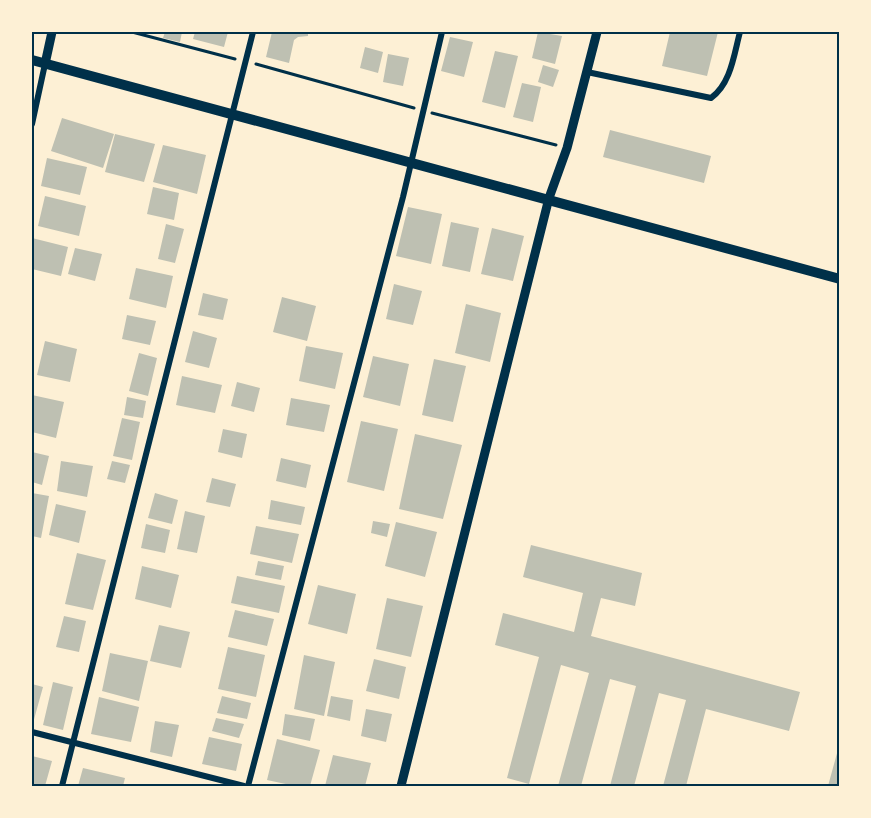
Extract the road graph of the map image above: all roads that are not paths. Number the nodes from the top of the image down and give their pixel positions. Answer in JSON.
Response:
{"nodes":[{"id":1,"x":52,"y":32,"type":"edge"},
{"id":2,"x":253,"y":32,"type":"edge"},
{"id":3,"x":442,"y":32,"type":"edge"},
{"id":4,"x":597,"y":32,"type":"edge"},
{"id":5,"x":740,"y":32,"type":"edge"},
{"id":6,"x":32,"y":60,"type":"edge"},
{"id":7,"x":45,"y":64,"type":"junction"},
{"id":8,"x":587,"y":72,"type":"junction"},
{"id":9,"x":232,"y":114,"type":"junction"},
{"id":10,"x":32,"y":124,"type":"edge"},
{"id":11,"x":412,"y":161,"type":"junction"},
{"id":12,"x":549,"y":198,"type":"junction"},
{"id":13,"x":840,"y":279,"type":"edge"},
{"id":14,"x":32,"y":732,"type":"edge"},
{"id":15,"x":72,"y":742,"type":"junction"},
{"id":16,"x":62,"y":786,"type":"edge"},
{"id":17,"x":246,"y":786,"type":"edge"},
{"id":18,"x":401,"y":786,"type":"edge"}],
"edges":[{"from":1,"to":7,"type":"street"},
{"from":2,"to":9,"type":"street"},
{"from":3,"to":11,"type":"street"},
{"from":4,"to":8,"type":"street"},
{"from":5,"to":8,"type":"street"},
{"from":6,"to":7,"type":"main road"},
{"from":7,"to":9,"type":"main road"},
{"from":7,"to":10,"type":"street"},
{"from":8,"to":12,"type":"street"},
{"from":9,"to":11,"type":"main road"},
{"from":9,"to":15,"type":"street"},
{"from":11,"to":12,"type":"main road"},
{"from":11,"to":17,"type":"street"},
{"from":12,"to":13,"type":"main road"},
{"from":12,"to":18,"type":"street"},
{"from":14,"to":15,"type":"street"},
{"from":15,"to":16,"type":"street"},
{"from":15,"to":17,"type":"street"}]}
